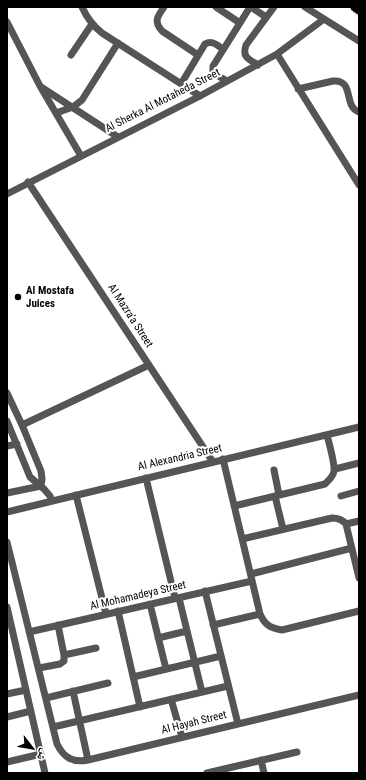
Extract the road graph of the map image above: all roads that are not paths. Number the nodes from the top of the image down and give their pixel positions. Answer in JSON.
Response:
{"nodes":[{"id":1,"x":82,"y":7,"type":"edge"},
{"id":2,"x":164,"y":7,"type":"edge"},
{"id":3,"x":216,"y":7,"type":"edge"},
{"id":4,"x":250,"y":7,"type":"edge"},
{"id":5,"x":274,"y":7,"type":"edge"},
{"id":6,"x":305,"y":7,"type":"edge"},
{"id":7,"x":355,"y":7,"type":"edge"},
{"id":8,"x":359,"y":10,"type":"edge"},
{"id":9,"x":266,"y":17,"type":"junction"},
{"id":10,"x":324,"y":19,"type":"junction"},
{"id":11,"x":7,"y":22,"type":"edge"},
{"id":12,"x":240,"y":23,"type":"junction"},
{"id":13,"x":92,"y":24,"type":"junction"},
{"id":14,"x":359,"y":41,"type":"edge"},
{"id":15,"x":118,"y":43,"type":"junction"},
{"id":16,"x":223,"y":49,"type":"junction"},
{"id":17,"x":277,"y":54,"type":"junction"},
{"id":18,"x":70,"y":55,"type":"dead end"},
{"id":19,"x":198,"y":55,"type":"junction"},
{"id":20,"x":258,"y":65,"type":"junction"},
{"id":21,"x":227,"y":81,"type":"junction"},
{"id":22,"x":181,"y":84,"type":"junction"},
{"id":23,"x":40,"y":86,"type":"junction"},
{"id":24,"x":298,"y":89,"type":"junction"},
{"id":25,"x":200,"y":96,"type":"junction"},
{"id":26,"x":73,"y":107,"type":"junction"},
{"id":27,"x":359,"y":112,"type":"edge"},
{"id":28,"x":56,"y":113,"type":"junction"},
{"id":29,"x":118,"y":137,"type":"junction"},
{"id":30,"x":81,"y":156,"type":"junction"},
{"id":31,"x":28,"y":182,"type":"junction"},
{"id":32,"x":359,"y":185,"type":"edge"},
{"id":33,"x":7,"y":194,"type":"edge"},
{"id":34,"x":149,"y":365,"type":"junction"},
{"id":35,"x":7,"y":392,"type":"edge"},
{"id":36,"x":7,"y":421,"type":"edge"},
{"id":37,"x":22,"y":425,"type":"junction"},
{"id":38,"x":359,"y":427,"type":"edge"},
{"id":39,"x":327,"y":435,"type":"junction"},
{"id":40,"x":17,"y":444,"type":"junction"},
{"id":41,"x":7,"y":446,"type":"edge"},
{"id":42,"x":223,"y":460,"type":"junction"},
{"id":43,"x":213,"y":462,"type":"junction"},
{"id":44,"x":359,"y":463,"type":"edge"},
{"id":45,"x":334,"y":469,"type":"junction"},
{"id":46,"x":274,"y":470,"type":"dead end"},
{"id":47,"x":146,"y":478,"type":"junction"},
{"id":48,"x":41,"y":486,"type":"junction"},
{"id":49,"x":359,"y":491,"type":"edge"},
{"id":50,"x":7,"y":493,"type":"edge"},
{"id":51,"x":76,"y":495,"type":"junction"},
{"id":52,"x":277,"y":496,"type":"junction"},
{"id":53,"x":340,"y":496,"type":"dead end"},
{"id":54,"x":52,"y":501,"type":"junction"},
{"id":55,"x":234,"y":506,"type":"junction"},
{"id":56,"x":7,"y":512,"type":"edge"},
{"id":57,"x":359,"y":521,"type":"edge"},
{"id":58,"x":346,"y":524,"type":"junction"},
{"id":59,"x":283,"y":529,"type":"junction"},
{"id":60,"x":242,"y":539,"type":"junction"},
{"id":61,"x":7,"y":542,"type":"edge"},
{"id":62,"x":352,"y":548,"type":"junction"},
{"id":63,"x":357,"y":556,"type":"edge"},
{"id":64,"x":252,"y":577,"type":"junction"},
{"id":65,"x":359,"y":578,"type":"edge"},
{"id":66,"x":205,"y":592,"type":"junction"},
{"id":67,"x":177,"y":598,"type":"junction"},
{"id":68,"x":150,"y":604,"type":"junction"},
{"id":69,"x":359,"y":611,"type":"edge"},
{"id":70,"x":8,"y":612,"type":"edge"},
{"id":71,"x":118,"y":612,"type":"junction"},
{"id":72,"x":106,"y":614,"type":"junction"},
{"id":73,"x":260,"y":614,"type":"junction"},
{"id":74,"x":58,"y":625,"type":"junction"},
{"id":75,"x":213,"y":625,"type":"junction"},
{"id":76,"x":187,"y":631,"type":"junction"},
{"id":77,"x":30,"y":632,"type":"junction"},
{"id":78,"x":158,"y":638,"type":"junction"},
{"id":79,"x":96,"y":648,"type":"dead end"},
{"id":80,"x":64,"y":655,"type":"junction"},
{"id":81,"x":221,"y":656,"type":"junction"},
{"id":82,"x":195,"y":663,"type":"junction"},
{"id":83,"x":39,"y":668,"type":"junction"},
{"id":84,"x":166,"y":669,"type":"junction"},
{"id":85,"x":133,"y":677,"type":"junction"},
{"id":86,"x":108,"y":683,"type":"dead end"},
{"id":87,"x":228,"y":686,"type":"junction"},
{"id":88,"x":26,"y":690,"type":"junction"},
{"id":89,"x":73,"y":691,"type":"junction"},
{"id":90,"x":202,"y":692,"type":"junction"},
{"id":91,"x":7,"y":694,"type":"edge"},
{"id":92,"x":359,"y":696,"type":"edge"},
{"id":93,"x":46,"y":698,"type":"junction"},
{"id":94,"x":171,"y":699,"type":"junction"},
{"id":95,"x":140,"y":707,"type":"junction"},
{"id":96,"x":31,"y":711,"type":"junction"},
{"id":97,"x":7,"y":717,"type":"edge"},
{"id":98,"x":79,"y":721,"type":"junction"},
{"id":99,"x":238,"y":724,"type":"junction"},
{"id":100,"x":53,"y":727,"type":"junction"},
{"id":101,"x":182,"y":737,"type":"junction"},
{"id":102,"x":297,"y":752,"type":"dead end"},
{"id":103,"x":40,"y":754,"type":"junction"},
{"id":104,"x":88,"y":760,"type":"junction"},
{"id":105,"x":261,"y":760,"type":"junction"},
{"id":106,"x":7,"y":762,"type":"edge"},
{"id":107,"x":216,"y":772,"type":"edge"},
{"id":108,"x":45,"y":773,"type":"edge"},
{"id":109,"x":207,"y":773,"type":"edge"},
{"id":110,"x":264,"y":773,"type":"edge"}],
"edges":[{"from":1,"to":13,"type":"street"},
{"from":2,"to":19,"type":"street"},
{"from":3,"to":12,"type":"street"},
{"from":4,"to":9,"type":"street"},
{"from":4,"to":12,"type":"street"},
{"from":5,"to":9,"type":"street"},
{"from":6,"to":10,"type":"street"},
{"from":7,"to":8,"type":"main road"},
{"from":9,"to":20,"type":"street"},
{"from":10,"to":14,"type":"street"},
{"from":10,"to":17,"type":"street","name":"Al Sherka Al Motaheda Street"},
{"from":11,"to":23,"type":"street"},
{"from":12,"to":16,"type":"street"},
{"from":13,"to":15,"type":"street"},
{"from":13,"to":18,"type":"street"},
{"from":15,"to":22,"type":"street"},
{"from":15,"to":26,"type":"street"},
{"from":16,"to":19,"type":"street"},
{"from":16,"to":21,"type":"street"},
{"from":17,"to":20,"type":"street","name":"Al Sherka Al Motaheda Street"},
{"from":17,"to":24,"type":"street"},
{"from":19,"to":22,"type":"street"},
{"from":20,"to":21,"type":"street","name":"Al Sherka Al Motaheda Street"},
{"from":21,"to":25,"type":"street","name":"Al Sherka Al Motaheda Street"},
{"from":22,"to":25,"type":"street"},
{"from":23,"to":26,"type":"street"},
{"from":23,"to":28,"type":"street"},
{"from":24,"to":27,"type":"street"},
{"from":24,"to":32,"type":"street"},
{"from":25,"to":29,"type":"street","name":"Al Sherka Al Motaheda Street"},
{"from":26,"to":28,"type":"street"},
{"from":26,"to":29,"type":"street"},
{"from":28,"to":30,"type":"street"},
{"from":29,"to":30,"type":"street","name":"Al Sherka Al Motaheda Street"},
{"from":30,"to":31,"type":"street","name":"Al Sherka Al Motaheda Street"},
{"from":31,"to":33,"type":"street","name":"Al Sherka Al Motaheda Street"},
{"from":31,"to":34,"type":"street","name":"Al Mazra'a Street"},
{"from":34,"to":37,"type":"street"},
{"from":34,"to":43,"type":"street","name":"Al Mazra'a Street"},
{"from":35,"to":37,"type":"street"},
{"from":36,"to":40,"type":"street"},
{"from":37,"to":48,"type":"street"},
{"from":38,"to":39,"type":"street","name":"Al Alexandria Street"},
{"from":39,"to":42,"type":"street","name":"Al Alexandria Street"},
{"from":39,"to":45,"type":"street"},
{"from":40,"to":41,"type":"street"},
{"from":40,"to":48,"type":"street"},
{"from":42,"to":43,"type":"street","name":"Al Alexandria Street"},
{"from":42,"to":55,"type":"street"},
{"from":43,"to":47,"type":"street","name":"Al Alexandria Street"},
{"from":44,"to":45,"type":"street"},
{"from":45,"to":52,"type":"street"},
{"from":46,"to":52,"type":"street"},
{"from":47,"to":51,"type":"street","name":"Al Alexandria Street"},
{"from":47,"to":67,"type":"street"},
{"from":48,"to":50,"type":"street"},
{"from":48,"to":54,"type":"street"},
{"from":49,"to":53,"type":"street"},
{"from":51,"to":54,"type":"street","name":"Al Alexandria Street"},
{"from":51,"to":72,"type":"street"},
{"from":52,"to":55,"type":"street"},
{"from":52,"to":59,"type":"street"},
{"from":54,"to":56,"type":"street","name":"Al Alexandria Street"},
{"from":55,"to":60,"type":"street"},
{"from":57,"to":58,"type":"street"},
{"from":58,"to":59,"type":"street"},
{"from":58,"to":62,"type":"street"},
{"from":59,"to":60,"type":"street"},
{"from":60,"to":64,"type":"street"},
{"from":61,"to":77,"type":"street"},
{"from":62,"to":63,"type":"street"},
{"from":62,"to":64,"type":"street","name":"Al Mohamadeya Street"},
{"from":63,"to":65,"type":"street"},
{"from":64,"to":66,"type":"street","name":"Al Mohamadeya Street"},
{"from":64,"to":73,"type":"street"},
{"from":66,"to":67,"type":"street","name":"Al Mohamadeya Street"},
{"from":66,"to":75,"type":"street"},
{"from":67,"to":68,"type":"street","name":"Al Mohamadeya Street"},
{"from":67,"to":76,"type":"street"},
{"from":68,"to":71,"type":"street","name":"Al Mohamadeya Street"},
{"from":68,"to":78,"type":"street"},
{"from":69,"to":73,"type":"street"},
{"from":70,"to":88,"type":"street"},
{"from":71,"to":72,"type":"street","name":"Al Mohamadeya Street"},
{"from":71,"to":85,"type":"street"},
{"from":72,"to":74,"type":"street","name":"Al Mohamadeya Street"},
{"from":73,"to":75,"type":"street"},
{"from":74,"to":77,"type":"street","name":"Al Mohamadeya Street"},
{"from":74,"to":80,"type":"street"},
{"from":75,"to":81,"type":"street"},
{"from":76,"to":78,"type":"street"},
{"from":76,"to":82,"type":"street"},
{"from":77,"to":83,"type":"street"},
{"from":78,"to":84,"type":"street"},
{"from":79,"to":80,"type":"street"},
{"from":80,"to":83,"type":"street"},
{"from":81,"to":82,"type":"street"},
{"from":81,"to":87,"type":"street"},
{"from":82,"to":84,"type":"street"},
{"from":82,"to":90,"type":"street"},
{"from":83,"to":93,"type":"street"},
{"from":84,"to":85,"type":"street"},
{"from":85,"to":95,"type":"street"},
{"from":86,"to":89,"type":"street"},
{"from":87,"to":90,"type":"street"},
{"from":87,"to":99,"type":"street"},
{"from":88,"to":91,"type":"street"},
{"from":88,"to":96,"type":"street"},
{"from":89,"to":93,"type":"street"},
{"from":89,"to":98,"type":"street"},
{"from":90,"to":94,"type":"street"},
{"from":92,"to":99,"type":"street","name":"Al Hayah Street"},
{"from":93,"to":100,"type":"street"},
{"from":94,"to":95,"type":"street"},
{"from":94,"to":101,"type":"street"},
{"from":95,"to":98,"type":"street"},
{"from":96,"to":97,"type":"street"},
{"from":96,"to":103,"type":"street"},
{"from":98,"to":100,"type":"street"},
{"from":98,"to":104,"type":"street"},
{"from":99,"to":101,"type":"street","name":"Al Hayah Street"},
{"from":100,"to":104,"type":"street","name":"Al Hayah Street"},
{"from":101,"to":104,"type":"street","name":"Al Hayah Street"},
{"from":102,"to":105,"type":"street"},
{"from":103,"to":106,"type":"street"},
{"from":103,"to":108,"type":"street"},
{"from":105,"to":107,"type":"street"},
{"from":105,"to":110,"type":"street"},
{"from":107,"to":109,"type":"street"}]}
